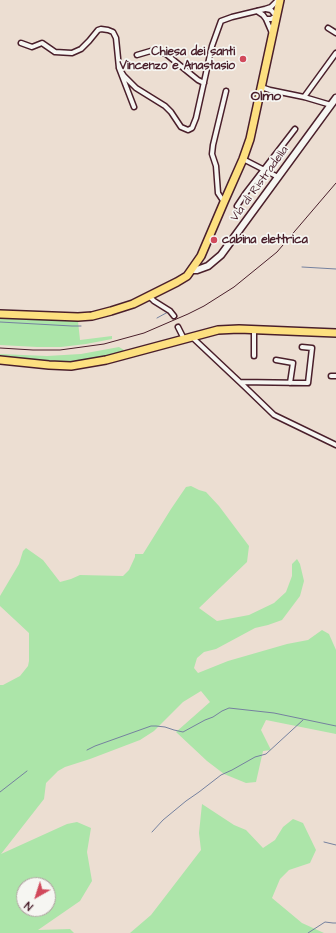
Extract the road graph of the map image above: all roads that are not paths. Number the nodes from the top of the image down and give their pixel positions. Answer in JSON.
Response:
{"nodes":[{"id":1,"x":279,"y":0,"type":"edge"},
{"id":2,"x":265,"y":9,"type":"junction"},
{"id":3,"x":257,"y":11,"type":"junction"},
{"id":4,"x":276,"y":16,"type":"junction"},
{"id":5,"x":266,"y":19,"type":"junction"},
{"id":6,"x":328,"y":28,"type":"dead end"},
{"id":7,"x":272,"y":33,"type":"junction"},
{"id":8,"x":336,"y":33,"type":"edge"},
{"id":9,"x":21,"y":43,"type":"dead end"},
{"id":10,"x":336,"y":53,"type":"edge"},
{"id":11,"x":137,"y":55,"type":"dead end"},
{"id":12,"x":118,"y":68,"type":"junction"},
{"id":13,"x":204,"y":83,"type":"junction"},
{"id":14,"x":261,"y":87,"type":"junction"},
{"id":15,"x":226,"y":91,"type":"dead end"},
{"id":16,"x":304,"y":97,"type":"junction"},
{"id":17,"x":336,"y":98,"type":"edge"},
{"id":18,"x":331,"y":105,"type":"junction"},
{"id":19,"x":134,"y":107,"type":"dead end"},
{"id":20,"x":295,"y":129,"type":"dead end"},
{"id":21,"x":243,"y":159,"type":"junction"},
{"id":22,"x":264,"y":170,"type":"junction"},
{"id":23,"x":278,"y":176,"type":"junction"},
{"id":24,"x":224,"y":202,"type":"junction"},
{"id":25,"x":237,"y":206,"type":"dead end"},
{"id":26,"x":192,"y":270,"type":"junction"},
{"id":27,"x":149,"y":296,"type":"junction"},
{"id":28,"x":0,"y":314,"type":"edge"},
{"id":29,"x":174,"y":316,"type":"dead end"},
{"id":30,"x":178,"y":327,"type":"dead end"},
{"id":31,"x":254,"y":329,"type":"junction"},
{"id":32,"x":336,"y":333,"type":"edge"},
{"id":33,"x":192,"y":338,"type":"junction"},
{"id":34,"x":185,"y":340,"type":"junction"},
{"id":35,"x":302,"y":347,"type":"dead end"},
{"id":36,"x":254,"y":356,"type":"dead end"},
{"id":37,"x":0,"y":360,"type":"edge"},
{"id":38,"x":276,"y":360,"type":"dead end"},
{"id":39,"x":330,"y":376,"type":"dead end"},
{"id":40,"x":336,"y":376,"type":"edge"},
{"id":41,"x":240,"y":382,"type":"junction"},
{"id":42,"x":290,"y":383,"type":"junction"},
{"id":43,"x":336,"y":444,"type":"edge"}],
"edges":[{"from":1,"to":2,"type":"street"},
{"from":1,"to":4,"type":"main road"},
{"from":2,"to":3,"type":"street"},
{"from":2,"to":4,"type":"street"},
{"from":3,"to":5,"type":"street"},
{"from":3,"to":13,"type":"street"},
{"from":4,"to":5,"type":"street"},
{"from":4,"to":7,"type":"main road"},
{"from":5,"to":7,"type":"street"},
{"from":6,"to":8,"type":"street"},
{"from":7,"to":14,"type":"main road"},
{"from":9,"to":12,"type":"street"},
{"from":10,"to":16,"type":"street"},
{"from":11,"to":13,"type":"street"},
{"from":12,"to":13,"type":"street"},
{"from":12,"to":19,"type":"street"},
{"from":14,"to":16,"type":"street"},
{"from":14,"to":21,"type":"main road"},
{"from":15,"to":24,"type":"street"},
{"from":16,"to":18,"type":"street"},
{"from":17,"to":18,"type":"street","name":"Via di Ristradella"},
{"from":18,"to":23,"type":"street","name":"Via di Ristradella"},
{"from":20,"to":22,"type":"street"},
{"from":21,"to":22,"type":"street"},
{"from":21,"to":24,"type":"main road"},
{"from":22,"to":23,"type":"street"},
{"from":22,"to":25,"type":"street"},
{"from":23,"to":26,"type":"street","name":"Via di Ristradella"},
{"from":24,"to":26,"type":"main road"},
{"from":26,"to":27,"type":"main road"},
{"from":27,"to":28,"type":"main road"},
{"from":27,"to":29,"type":"street"},
{"from":30,"to":34,"type":"street"},
{"from":31,"to":32,"type":"main road"},
{"from":31,"to":33,"type":"main road"},
{"from":31,"to":36,"type":"street"},
{"from":33,"to":34,"type":"main road"},
{"from":33,"to":41,"type":"street"},
{"from":34,"to":37,"type":"main road"},
{"from":35,"to":42,"type":"street"},
{"from":38,"to":42,"type":"street"},
{"from":39,"to":40,"type":"street"},
{"from":41,"to":42,"type":"street"},
{"from":41,"to":43,"type":"street"}]}
